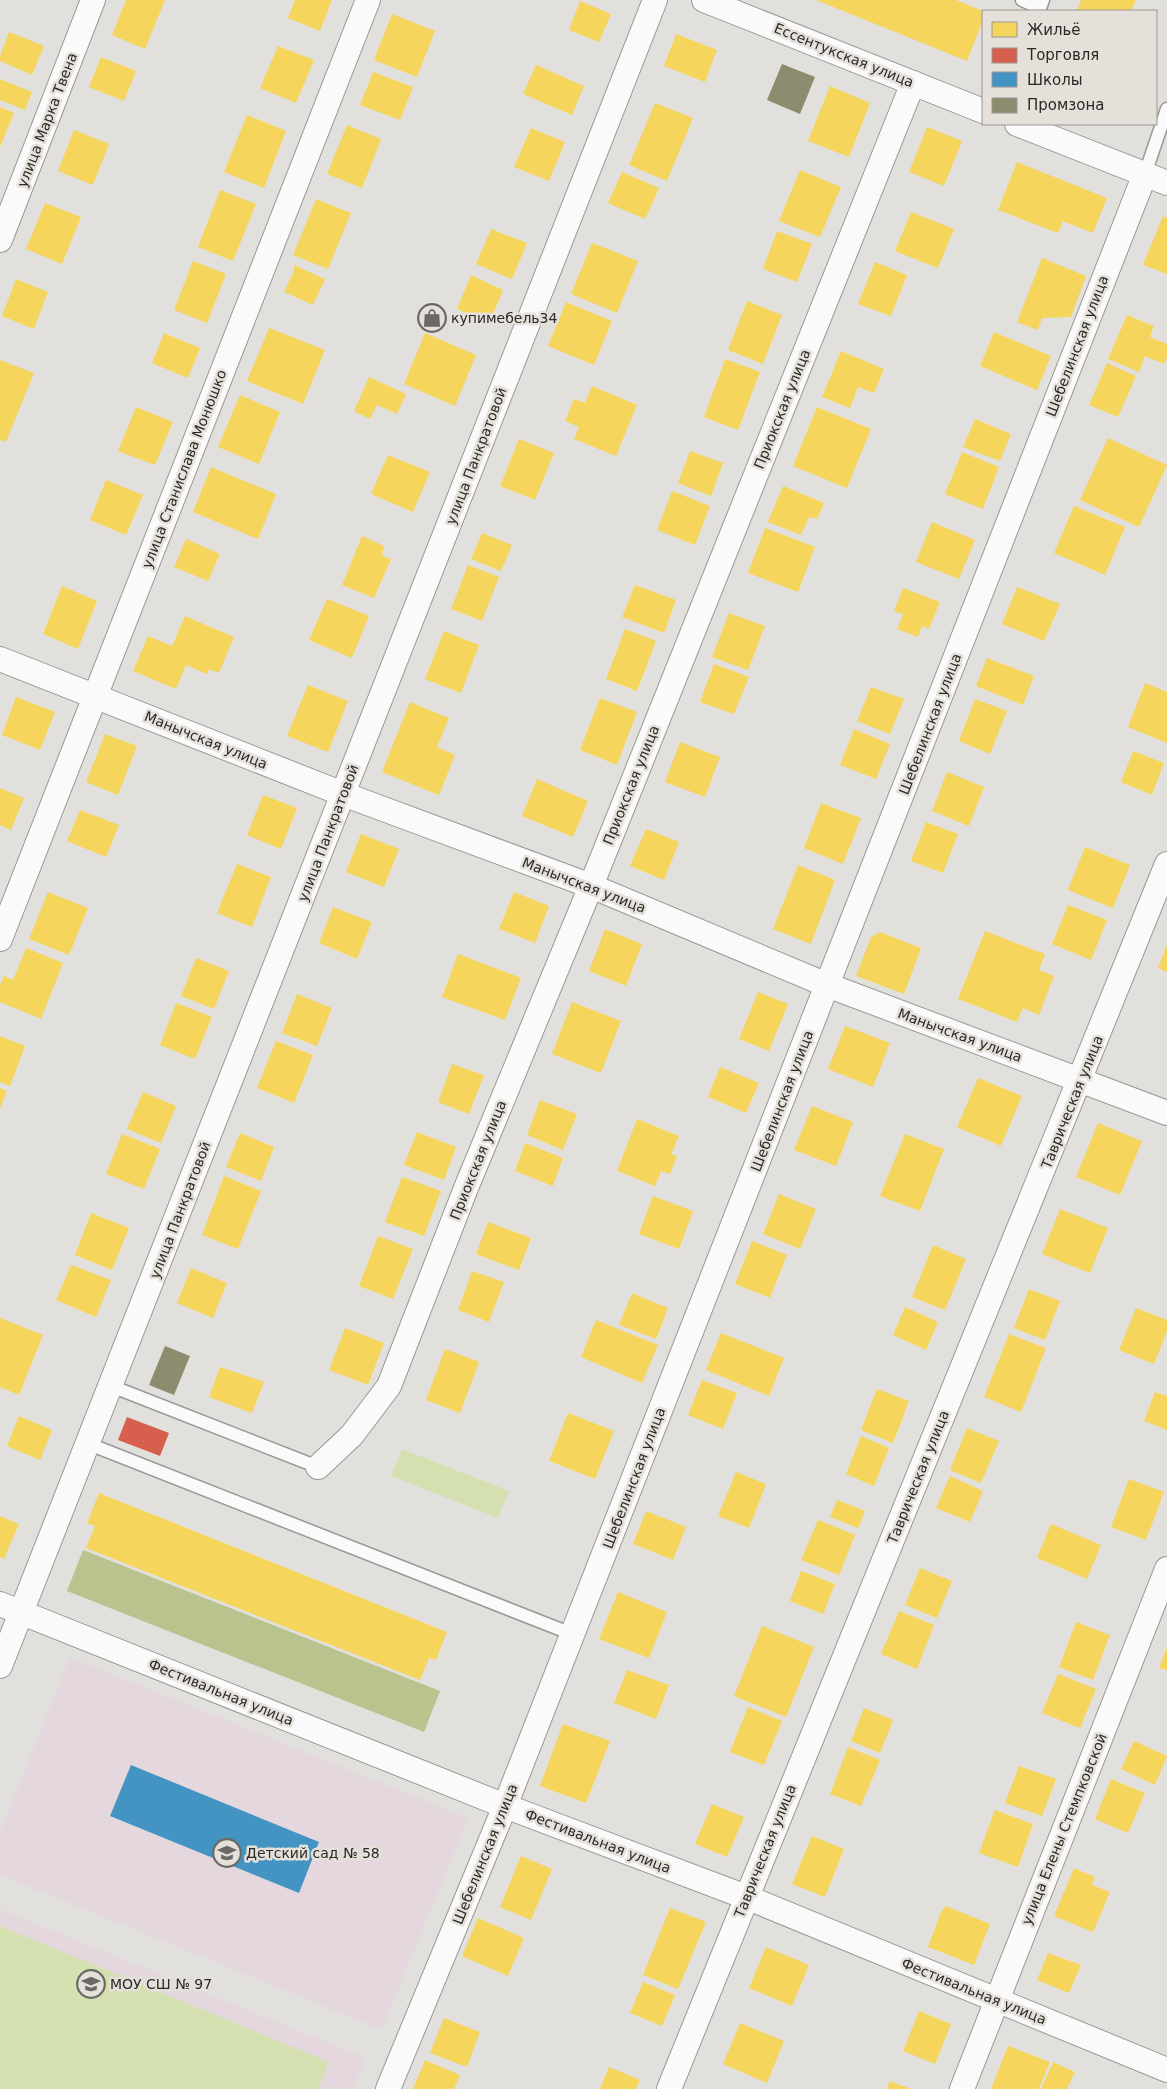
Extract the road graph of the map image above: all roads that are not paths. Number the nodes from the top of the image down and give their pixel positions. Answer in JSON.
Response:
{"nodes":[{"id":1,"x":93,"y":0,"type":"edge"},
{"id":2,"x":368,"y":0,"type":"edge"},
{"id":3,"x":655,"y":0,"type":"edge"},
{"id":4,"x":704,"y":0,"type":"edge"},
{"id":5,"x":1022,"y":0,"type":"edge"},
{"id":6,"x":1043,"y":0,"type":"edge"},
{"id":7,"x":913,"y":83,"type":"junction"},
{"id":8,"x":1167,"y":109,"type":"edge"},
{"id":9,"x":982,"y":110,"type":"edge"},
{"id":10,"x":1020,"y":125,"type":"edge"},
{"id":11,"x":1161,"y":139,"type":"edge"},
{"id":12,"x":1145,"y":174,"type":"junction"},
{"id":13,"x":1167,"y":183,"type":"edge"},
{"id":14,"x":0,"y":240,"type":"edge"},
{"id":15,"x":0,"y":659,"type":"edge"},
{"id":16,"x":95,"y":696,"type":"junction"},
{"id":17,"x":343,"y":794,"type":"junction"},
{"id":18,"x":1167,"y":864,"type":"edge"},
{"id":19,"x":591,"y":886,"type":"junction"},
{"id":20,"x":0,"y":939,"type":"edge"},
{"id":21,"x":827,"y":985,"type":"junction"},
{"id":22,"x":1081,"y":1080,"type":"junction"},
{"id":23,"x":1167,"y":1114,"type":"edge"},
{"id":24,"x":111,"y":1386,"type":"junction"},
{"id":25,"x":88,"y":1444,"type":"junction"},
{"id":26,"x":318,"y":1467,"type":"joint"},
{"id":27,"x":1167,"y":1569,"type":"edge"},
{"id":28,"x":0,"y":1604,"type":"edge"},
{"id":29,"x":22,"y":1613,"type":"junction"},
{"id":30,"x":572,"y":1634,"type":"junction"},
{"id":31,"x":0,"y":1666,"type":"edge"},
{"id":32,"x":505,"y":1806,"type":"junction"},
{"id":33,"x":746,"y":1897,"type":"junction"},
{"id":34,"x":996,"y":2000,"type":"junction"},
{"id":35,"x":1167,"y":2070,"type":"edge"},
{"id":36,"x":388,"y":2089,"type":"edge"},
{"id":37,"x":669,"y":2089,"type":"edge"},
{"id":38,"x":962,"y":2089,"type":"edge"}],
"edges":[{"from":1,"to":14,"type":"street","name":"улица Марка Твена"},
{"from":2,"to":16,"type":"street","name":"улица Станислава Монюшко"},
{"from":3,"to":17,"type":"street","name":"улица Панкратовой"},
{"from":4,"to":7,"type":"street","name":"Ессентукская улица"},
{"from":5,"to":6,"type":"lane"},
{"from":7,"to":9,"type":"street","name":"Ессентукская улица"},
{"from":7,"to":19,"type":"street","name":"Приокская улица"},
{"from":8,"to":11,"type":"lane","name":"Шебелинская улица"},
{"from":10,"to":12,"type":"street"},
{"from":11,"to":12,"type":"lane","name":"Шебелинская улица"},
{"from":12,"to":13,"type":"street"},
{"from":12,"to":21,"type":"street","name":"Шебелинская улица"},
{"from":15,"to":16,"type":"street","name":"Манычская улица"},
{"from":16,"to":17,"type":"street","name":"Манычская улица"},
{"from":16,"to":20,"type":"street","name":"улица Станислава Монюшко"},
{"from":17,"to":19,"type":"street","name":"Манычская улица"},
{"from":17,"to":24,"type":"street","name":"улица Панкратовой"},
{"from":18,"to":22,"type":"street","name":"Таврическая улица"},
{"from":19,"to":21,"type":"street","name":"Манычская улица"},
{"from":19,"to":26,"type":"street","name":"Приокская улица"},
{"from":21,"to":22,"type":"street","name":"Манычская улица"},
{"from":21,"to":30,"type":"street","name":"Шебелинская улица"},
{"from":22,"to":23,"type":"street","name":"Манычская улица"},
{"from":22,"to":33,"type":"street","name":"Таврическая улица"},
{"from":24,"to":25,"type":"street","name":"улица Панкратовой"},
{"from":24,"to":26,"type":"lane"},
{"from":25,"to":29,"type":"street","name":"улица Панкратовой"},
{"from":25,"to":30,"type":"lane"},
{"from":27,"to":34,"type":"street","name":"улица Елены Стемпковской"},
{"from":28,"to":29,"type":"street","name":"Фестивальная улица"},
{"from":29,"to":31,"type":"street","name":"улица Панкратовой"},
{"from":29,"to":32,"type":"street","name":"Фестивальная улица"},
{"from":30,"to":32,"type":"street","name":"Шебелинская улица"},
{"from":32,"to":33,"type":"street","name":"Фестивальная улица"},
{"from":32,"to":36,"type":"street","name":"Шебелинская улица"},
{"from":33,"to":34,"type":"street","name":"Фестивальная улица"},
{"from":33,"to":37,"type":"street","name":"Таврическая улица"},
{"from":34,"to":35,"type":"street","name":"Фестивальная улица"},
{"from":34,"to":38,"type":"street","name":"улица Елены Стемпковской"}]}
